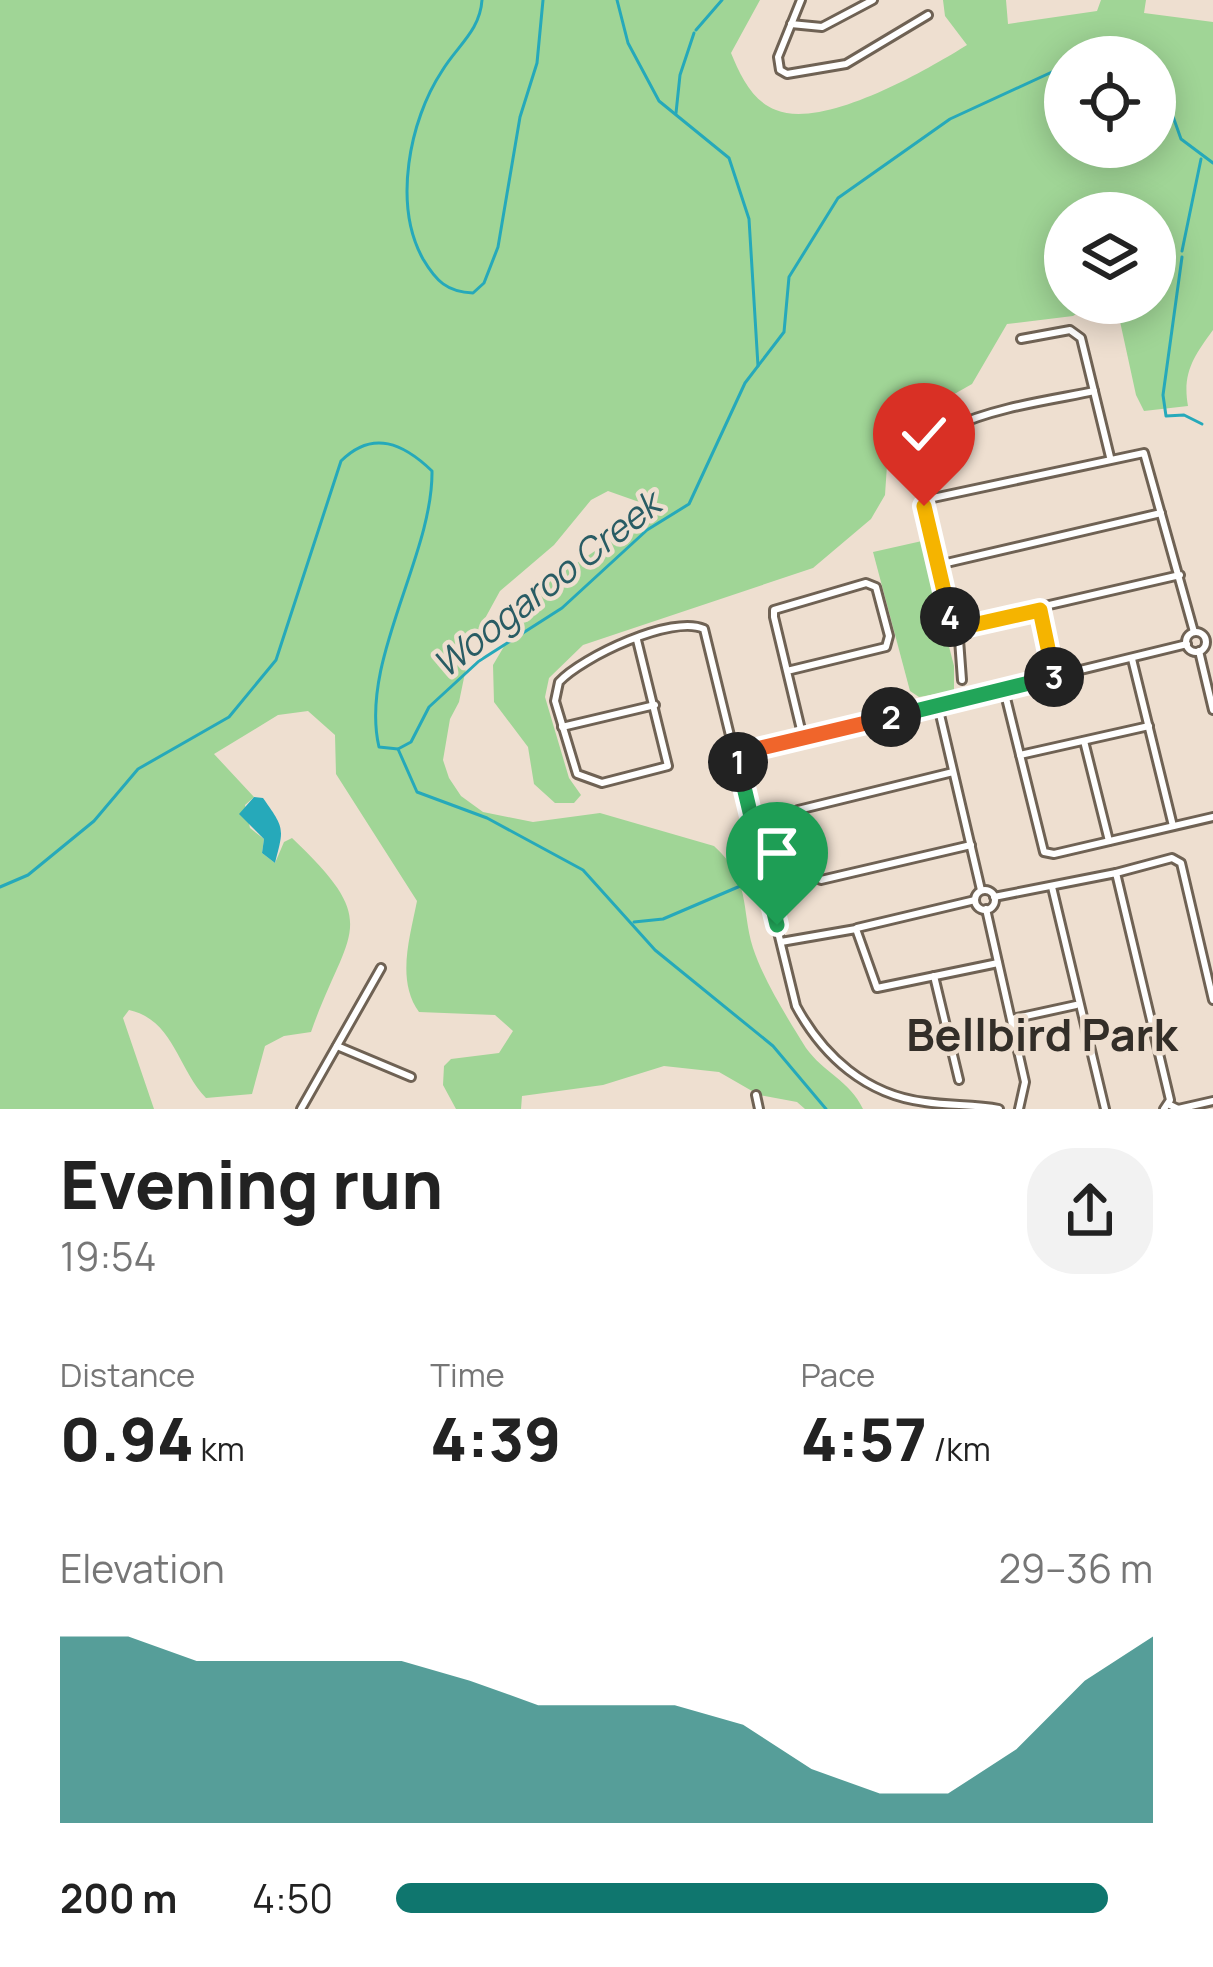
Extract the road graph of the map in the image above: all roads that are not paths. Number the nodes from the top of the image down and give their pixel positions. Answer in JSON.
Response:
{"nodes":[{"id":1,"x":801,"y":0,"type":"edge"},
{"id":2,"x":874,"y":0,"type":"edge"},
{"id":3,"x":928,"y":15,"type":"dead end"},
{"id":4,"x":791,"y":24,"type":"junction"},
{"id":5,"x":1021,"y":338,"type":"dead end"},
{"id":6,"x":1094,"y":391,"type":"junction"},
{"id":7,"x":1110,"y":457,"type":"junction"},
{"id":8,"x":926,"y":503,"type":"junction"},
{"id":9,"x":1160,"y":512,"type":"junction"},
{"id":10,"x":938,"y":566,"type":"junction"},
{"id":11,"x":1180,"y":575,"type":"junction"},
{"id":12,"x":1040,"y":610,"type":"junction"},
{"id":13,"x":958,"y":626,"type":"junction"},
{"id":14,"x":1194,"y":632,"type":"junction"},
{"id":15,"x":1209,"y":638,"type":"edge"},
{"id":16,"x":637,"y":640,"type":"junction"},
{"id":17,"x":1186,"y":644,"type":"junction"},
{"id":18,"x":1199,"y":651,"type":"junction"},
{"id":19,"x":1132,"y":659,"type":"junction"},
{"id":20,"x":787,"y":671,"type":"junction"},
{"id":21,"x":1055,"y":677,"type":"junction"},
{"id":22,"x":962,"y":680,"type":"dead end"},
{"id":23,"x":1004,"y":689,"type":"junction"},
{"id":24,"x":655,"y":705,"type":"junction"},
{"id":25,"x":938,"y":706,"type":"junction"},
{"id":26,"x":1213,"y":710,"type":"edge"},
{"id":27,"x":1149,"y":726,"type":"junction"},
{"id":28,"x":562,"y":727,"type":"junction"},
{"id":29,"x":803,"y":738,"type":"junction"},
{"id":30,"x":1084,"y":741,"type":"junction"},
{"id":31,"x":736,"y":754,"type":"junction"},
{"id":32,"x":1020,"y":755,"type":"junction"},
{"id":33,"x":953,"y":772,"type":"junction"},
{"id":34,"x":1213,"y":817,"type":"edge"},
{"id":35,"x":1173,"y":826,"type":"junction"},
{"id":36,"x":1108,"y":842,"type":"junction"},
{"id":37,"x":971,"y":844,"type":"junction"},
{"id":38,"x":1116,"y":873,"type":"junction"},
{"id":39,"x":1051,"y":885,"type":"junction"},
{"id":40,"x":981,"y":890,"type":"junction"},
{"id":41,"x":994,"y":897,"type":"junction"},
{"id":42,"x":975,"y":900,"type":"junction"},
{"id":43,"x":986,"y":909,"type":"junction"},
{"id":44,"x":856,"y":929,"type":"junction"},
{"id":45,"x":781,"y":942,"type":"junction"},
{"id":46,"x":998,"y":963,"type":"junction"},
{"id":47,"x":381,"y":968,"type":"dead end"},
{"id":48,"x":934,"y":976,"type":"junction"},
{"id":49,"x":1213,"y":1000,"type":"edge"},
{"id":50,"x":1076,"y":1005,"type":"junction"},
{"id":51,"x":1012,"y":1019,"type":"junction"},
{"id":52,"x":337,"y":1046,"type":"junction"},
{"id":53,"x":411,"y":1077,"type":"dead end"},
{"id":54,"x":958,"y":1080,"type":"dead end"},
{"id":55,"x":756,"y":1095,"type":"dead end"},
{"id":56,"x":1213,"y":1101,"type":"edge"},
{"id":57,"x":1167,"y":1107,"type":"edge"},
{"id":58,"x":301,"y":1109,"type":"edge"},
{"id":59,"x":759,"y":1109,"type":"edge"},
{"id":60,"x":999,"y":1109,"type":"edge"},
{"id":61,"x":1019,"y":1109,"type":"edge"},
{"id":62,"x":1105,"y":1109,"type":"edge"}],
"edges":[{"from":1,"to":4,"type":"street"},
{"from":2,"to":4,"type":"street"},
{"from":3,"to":4,"type":"street"},
{"from":5,"to":6,"type":"street"},
{"from":6,"to":7,"type":"street"},
{"from":6,"to":8,"type":"street"},
{"from":7,"to":8,"type":"street"},
{"from":7,"to":9,"type":"street"},
{"from":8,"to":10,"type":"street"},
{"from":9,"to":10,"type":"street"},
{"from":9,"to":11,"type":"street"},
{"from":10,"to":13,"type":"street"},
{"from":11,"to":12,"type":"street"},
{"from":11,"to":14,"type":"street"},
{"from":12,"to":13,"type":"street"},
{"from":12,"to":21,"type":"street"},
{"from":13,"to":22,"type":"street"},
{"from":14,"to":15,"type":"street"},
{"from":14,"to":17,"type":"street"},
{"from":15,"to":18,"type":"street"},
{"from":16,"to":24,"type":"street"},
{"from":16,"to":28,"type":"street"},
{"from":16,"to":31,"type":"street"},
{"from":17,"to":18,"type":"street"},
{"from":17,"to":19,"type":"street"},
{"from":18,"to":26,"type":"street"},
{"from":19,"to":21,"type":"street"},
{"from":19,"to":27,"type":"street"},
{"from":20,"to":20,"type":"street"},
{"from":20,"to":29,"type":"street"},
{"from":21,"to":23,"type":"street"},
{"from":23,"to":25,"type":"street"},
{"from":23,"to":32,"type":"street"},
{"from":24,"to":28,"type":"street"},
{"from":24,"to":28,"type":"street"},
{"from":25,"to":29,"type":"street"},
{"from":25,"to":33,"type":"street"},
{"from":27,"to":30,"type":"street"},
{"from":27,"to":35,"type":"street"},
{"from":29,"to":31,"type":"street"},
{"from":30,"to":32,"type":"street"},
{"from":30,"to":36,"type":"street"},
{"from":31,"to":45,"type":"street"},
{"from":32,"to":36,"type":"street"},
{"from":33,"to":37,"type":"street"},
{"from":33,"to":37,"type":"street"},
{"from":34,"to":35,"type":"street"},
{"from":35,"to":36,"type":"street"},
{"from":37,"to":40,"type":"street"},
{"from":38,"to":39,"type":"street"},
{"from":38,"to":49,"type":"street"},
{"from":38,"to":57,"type":"street"},
{"from":39,"to":41,"type":"street"},
{"from":39,"to":50,"type":"street"},
{"from":40,"to":41,"type":"street"},
{"from":40,"to":42,"type":"street"},
{"from":41,"to":43,"type":"street"},
{"from":42,"to":43,"type":"street"},
{"from":42,"to":44,"type":"street"},
{"from":43,"to":46,"type":"street"},
{"from":44,"to":45,"type":"street"},
{"from":44,"to":48,"type":"street"},
{"from":45,"to":60,"type":"street"},
{"from":46,"to":48,"type":"street"},
{"from":46,"to":51,"type":"street"},
{"from":47,"to":52,"type":"street"},
{"from":48,"to":54,"type":"street"},
{"from":50,"to":51,"type":"street"},
{"from":50,"to":62,"type":"street"},
{"from":51,"to":61,"type":"street"},
{"from":52,"to":53,"type":"street"},
{"from":52,"to":58,"type":"street"},
{"from":55,"to":59,"type":"street"},
{"from":56,"to":57,"type":"street"}]}
